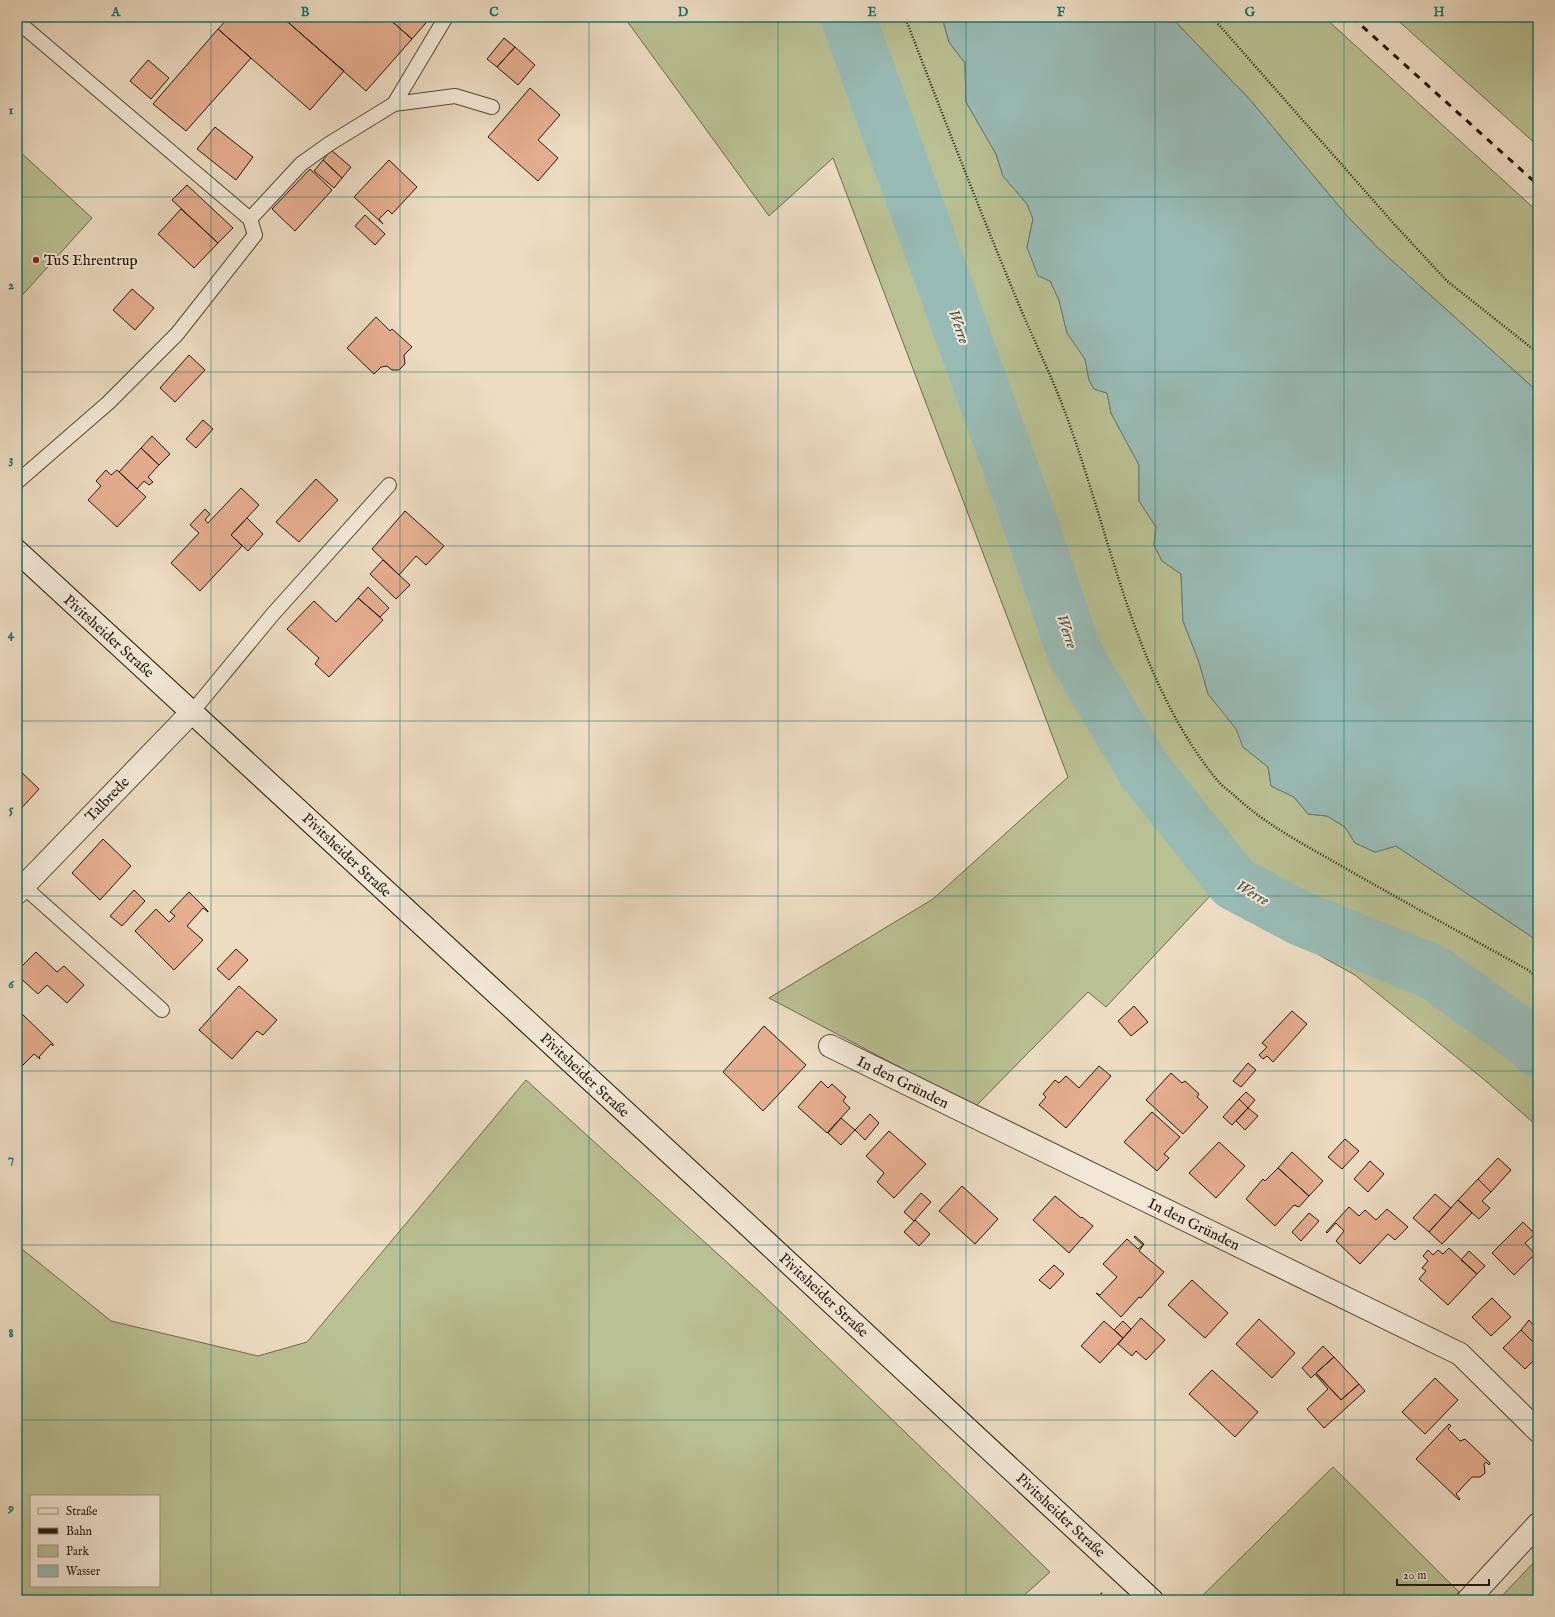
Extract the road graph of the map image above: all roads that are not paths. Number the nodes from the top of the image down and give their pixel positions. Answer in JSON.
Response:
{"nodes":[{"id":1,"x":446,"y":17,"type":"edge"},
{"id":2,"x":17,"y":21,"type":"edge"},
{"id":3,"x":394,"y":104,"type":"junction"},
{"id":4,"x":492,"y":107,"type":"dead end"},
{"id":5,"x":250,"y":220,"type":"junction"},
{"id":6,"x":17,"y":482,"type":"edge"},
{"id":7,"x":389,"y":485,"type":"dead end"},
{"id":8,"x":17,"y":551,"type":"edge"},
{"id":9,"x":192,"y":712,"type":"junction"},
{"id":10,"x":19,"y":886,"type":"edge"},
{"id":11,"x":162,"y":1010,"type":"dead end"},
{"id":12,"x":830,"y":1046,"type":"dead end"},
{"id":13,"x":1538,"y":1431,"type":"edge"},
{"id":14,"x":1538,"y":1524,"type":"edge"},
{"id":15,"x":1152,"y":1600,"type":"edge"},
{"id":16,"x":1468,"y":1600,"type":"edge"}],
"edges":[{"from":1,"to":3,"type":"lane"},
{"from":2,"to":5,"type":"lane"},
{"from":3,"to":4,"type":"lane"},
{"from":3,"to":5,"type":"lane"},
{"from":5,"to":6,"type":"lane"},
{"from":7,"to":9,"type":"lane"},
{"from":8,"to":9,"type":"main road","name":"Pivitsheider Straße"},
{"from":9,"to":10,"type":"main road","name":"Talbrede"},
{"from":9,"to":15,"type":"main road","name":"Pivitsheider Straße"},
{"from":10,"to":11,"type":"lane","name":"Talbrede"},
{"from":12,"to":13,"type":"main road","name":"In den Gründen"},
{"from":14,"to":16,"type":"main road"}]}
